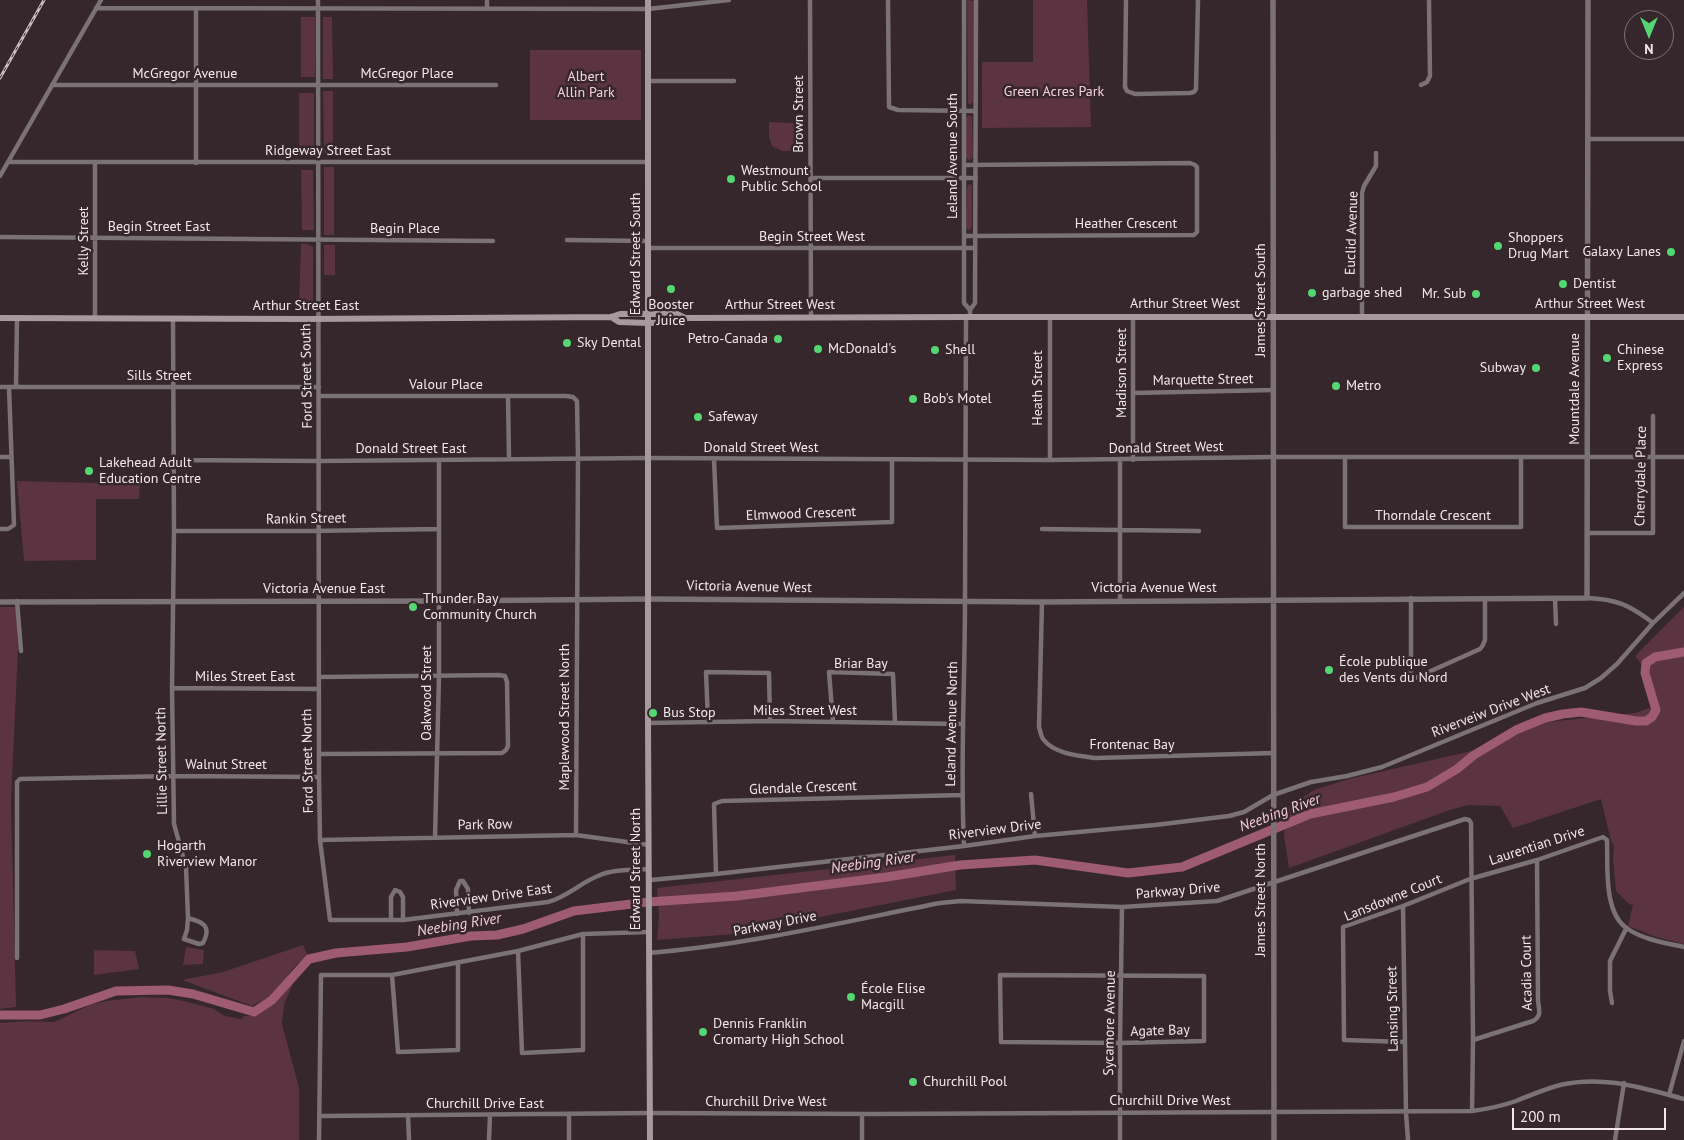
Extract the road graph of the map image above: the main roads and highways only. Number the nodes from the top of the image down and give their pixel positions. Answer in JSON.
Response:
{"nodes":[{"id":1,"x":648,"y":0,"type":"edge"},
{"id":2,"x":648,"y":314,"type":"junction"},
{"id":3,"x":611,"y":317,"type":"junction"},
{"id":4,"x":1684,"y":317,"type":"edge"},
{"id":5,"x":0,"y":318,"type":"edge"},
{"id":6,"x":685,"y":318,"type":"junction"},
{"id":7,"x":648,"y":323,"type":"junction"},
{"id":8,"x":649,"y":599,"type":"joint"},
{"id":9,"x":650,"y":1140,"type":"edge"}],
"edges":[{"from":1,"to":2,"type":"main road","name":"Edward Street South"},
{"from":2,"to":3,"type":"main road","name":"Arthur Street East"},
{"from":2,"to":6,"type":"main road","name":"Arthur Street West"},
{"from":2,"to":7,"type":"main road","name":"Edward Street South"},
{"from":3,"to":5,"type":"main road","name":"Arthur Street East"},
{"from":3,"to":7,"type":"main road","name":"Arthur Street East"},
{"from":4,"to":6,"type":"main road","name":"Arthur Street West"},
{"from":6,"to":7,"type":"main road","name":"Arthur Street West"},
{"from":7,"to":8,"type":"main road","name":"Edward Street South"},
{"from":8,"to":9,"type":"main road","name":"Edward Street North"}]}
